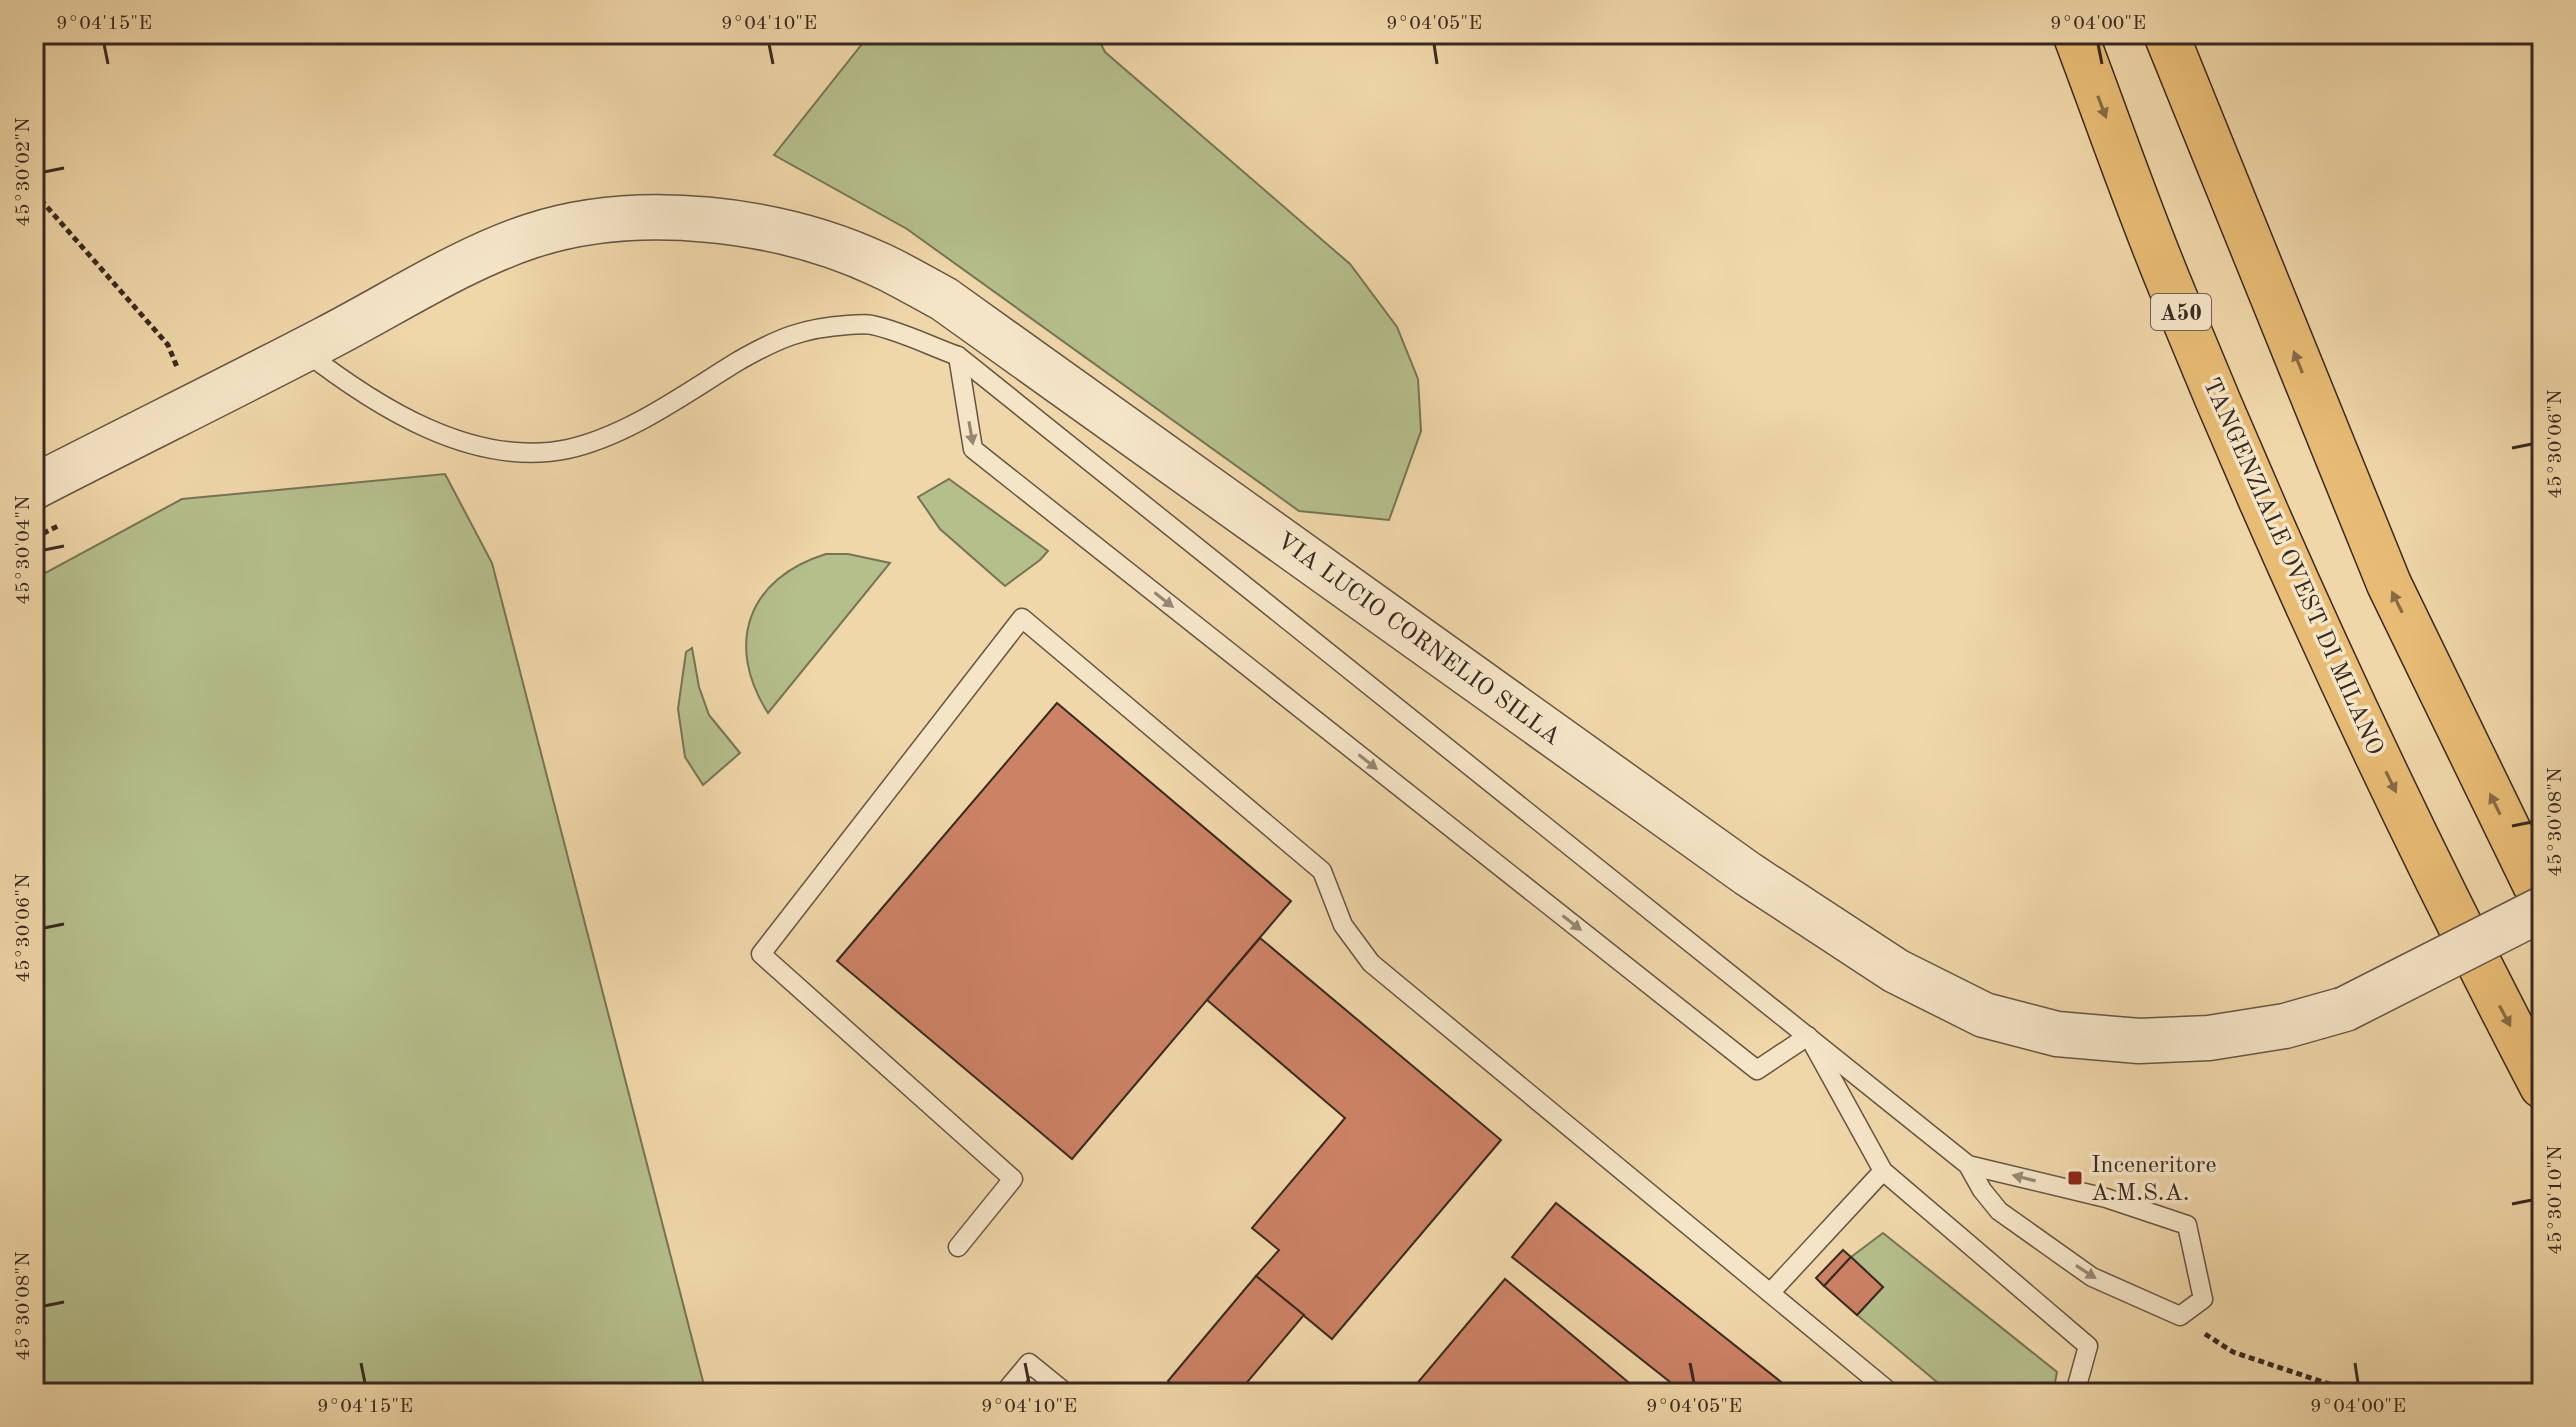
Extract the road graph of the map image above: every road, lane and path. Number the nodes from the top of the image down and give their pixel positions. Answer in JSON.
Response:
{"nodes":[{"id":1,"x":2075,"y":34,"type":"edge"},
{"id":2,"x":2166,"y":34,"type":"edge"},
{"id":3,"x":2189,"y":34,"type":"edge"},
{"id":4,"x":2218,"y":167,"type":"junction"},
{"id":5,"x":34,"y":192,"type":"edge"},
{"id":6,"x":303,"y":350,"type":"junction"},
{"id":7,"x":958,"y":356,"type":"junction"},
{"id":8,"x":194,"y":405,"type":"junction"},
{"id":9,"x":34,"y":487,"type":"edge"},
{"id":10,"x":2542,"y":899,"type":"edge"},
{"id":11,"x":2542,"y":909,"type":"edge"},
{"id":12,"x":1808,"y":1036,"type":"junction"},
{"id":13,"x":2542,"y":1086,"type":"edge"},
{"id":14,"x":1968,"y":1165,"type":"junction"},
{"id":15,"x":1883,"y":1171,"type":"junction"},
{"id":16,"x":958,"y":1247,"type":"dead end"},
{"id":17,"x":1770,"y":1293,"type":"junction"},
{"id":18,"x":2180,"y":1316,"type":"junction"},
{"id":19,"x":1004,"y":1393,"type":"edge"},
{"id":20,"x":1066,"y":1393,"type":"edge"},
{"id":21,"x":1891,"y":1393,"type":"edge"},
{"id":22,"x":2075,"y":1393,"type":"edge"},
{"id":23,"x":2356,"y":1393,"type":"edge"}],
"edges":[{"from":1,"to":13,"type":"highway","name":"TANGENZIALE OVEST DI MILANO","number":"A50","one_way":true},
{"from":2,"to":4,"type":"highway"},
{"from":3,"to":4,"type":"highway"},
{"from":10,"to":4,"type":"highway","one_way":true},
{"from":5,"to":8,"type":"path"},
{"from":6,"to":7,"type":"lane"},
{"from":6,"to":8,"type":"street","name":"VIA LUCIO CORNELIO SILLA"},
{"from":6,"to":11,"type":"street","name":"VIA LUCIO CORNELIO SILLA","bridge":true},
{"from":7,"to":12,"type":"lane"},
{"from":7,"to":12,"type":"lane","one_way":true},
{"from":8,"to":9,"type":"street","name":"VIA LUCIO CORNELIO SILLA"},
{"from":12,"to":14,"type":"lane"},
{"from":12,"to":15,"type":"lane"},
{"from":14,"to":18,"type":"lane","one_way":true},
{"from":18,"to":14,"type":"lane","one_way":true},
{"from":15,"to":17,"type":"lane"},
{"from":15,"to":22,"type":"lane"},
{"from":16,"to":17,"type":"lane"},
{"from":17,"to":21,"type":"lane"},
{"from":18,"to":23,"type":"path"},
{"from":19,"to":20,"type":"lane"}]}
